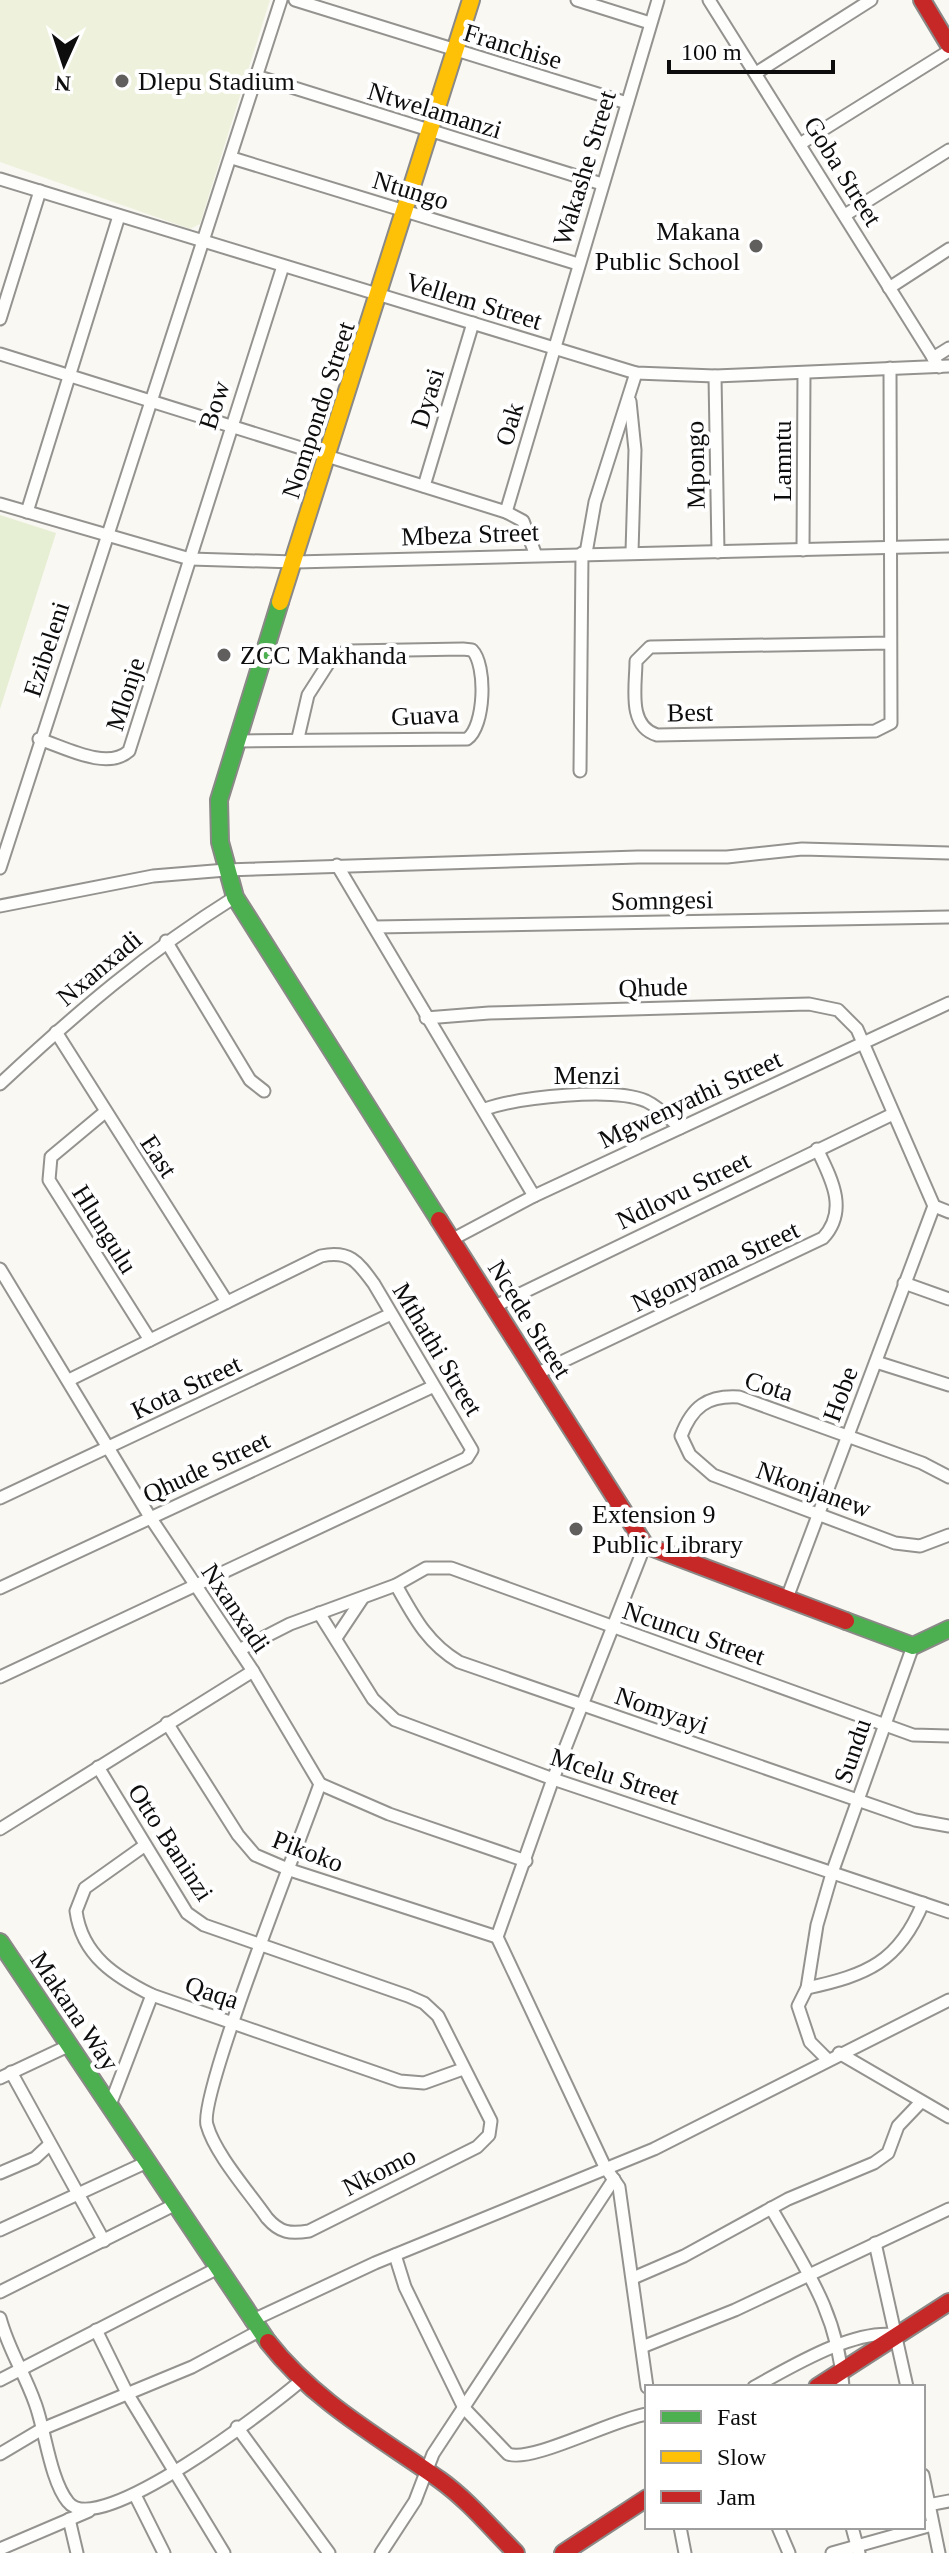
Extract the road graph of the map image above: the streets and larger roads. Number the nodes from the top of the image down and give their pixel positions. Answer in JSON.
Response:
{"nodes":[{"id":1,"x":281,"y":0,"type":"edge"},
{"id":2,"x":295,"y":0,"type":"edge"},
{"id":3,"x":471,"y":0,"type":"edge"},
{"id":4,"x":577,"y":0,"type":"edge"},
{"id":5,"x":658,"y":0,"type":"edge"},
{"id":6,"x":709,"y":0,"type":"edge"},
{"id":7,"x":871,"y":0,"type":"edge"},
{"id":8,"x":922,"y":0,"type":"edge"},
{"id":9,"x":650,"y":23,"type":"junction"},
{"id":10,"x":949,"y":45,"type":"edge"},
{"id":11,"x":949,"y":51,"type":"edge"},
{"id":12,"x":455,"y":52,"type":"junction"},
{"id":13,"x":756,"y":73,"type":"junction"},
{"id":14,"x":256,"y":76,"type":"junction"},
{"id":15,"x":627,"y":103,"type":"junction"},
{"id":16,"x":430,"y":132,"type":"junction"},
{"id":17,"x":800,"y":144,"type":"junction"},
{"id":18,"x":949,"y":150,"type":"edge"},
{"id":19,"x":232,"y":158,"type":"junction"},
{"id":20,"x":0,"y":179,"type":"edge"},
{"id":21,"x":602,"y":184,"type":"junction"},
{"id":22,"x":40,"y":191,"type":"junction"},
{"id":23,"x":405,"y":211,"type":"junction"},
{"id":24,"x":845,"y":215,"type":"junction"},
{"id":25,"x":119,"y":216,"type":"junction"},
{"id":26,"x":203,"y":241,"type":"junction"},
{"id":27,"x":949,"y":249,"type":"edge"},
{"id":28,"x":578,"y":264,"type":"junction"},
{"id":29,"x":283,"y":266,"type":"junction"},
{"id":30,"x":889,"y":288,"type":"junction"},
{"id":31,"x":379,"y":295,"type":"junction"},
{"id":32,"x":0,"y":319,"type":"edge"},
{"id":33,"x":473,"y":323,"type":"junction"},
{"id":34,"x":949,"y":348,"type":"edge"},
{"id":35,"x":553,"y":349,"type":"junction"},
{"id":36,"x":0,"y":354,"type":"edge"},
{"id":37,"x":940,"y":364,"type":"edge"},
{"id":38,"x":890,"y":368,"type":"junction"},
{"id":39,"x":636,"y":373,"type":"junction"},
{"id":40,"x":804,"y":373,"type":"junction"},
{"id":41,"x":69,"y":376,"type":"junction"},
{"id":42,"x":715,"y":376,"type":"junction"},
{"id":43,"x":629,"y":399,"type":"junction"},
{"id":44,"x":151,"y":400,"type":"junction"},
{"id":45,"x":231,"y":425,"type":"junction"},
{"id":46,"x":327,"y":456,"type":"junction"},
{"id":47,"x":424,"y":486,"type":"junction"},
{"id":48,"x":0,"y":504,"type":"edge"},
{"id":49,"x":27,"y":512,"type":"junction"},
{"id":50,"x":506,"y":512,"type":"junction"},
{"id":51,"x":107,"y":536,"type":"junction"},
{"id":52,"x":949,"y":546,"type":"edge"},
{"id":53,"x":890,"y":548,"type":"junction"},
{"id":54,"x":803,"y":550,"type":"junction"},
{"id":55,"x":632,"y":552,"type":"junction"},
{"id":56,"x":718,"y":552,"type":"junction"},
{"id":57,"x":535,"y":553,"type":"junction"},
{"id":58,"x":584,"y":553,"type":"junction"},
{"id":59,"x":190,"y":559,"type":"junction"},
{"id":60,"x":295,"y":562,"type":"junction"},
{"id":61,"x":890,"y":643,"type":"junction"},
{"id":62,"x":298,"y":738,"type":"junction"},
{"id":63,"x":39,"y":739,"type":"junction"},
{"id":64,"x":237,"y":741,"type":"junction"},
{"id":65,"x":580,"y":771,"type":"dead end"},
{"id":66,"x":218,"y":835,"type":"joint"},
{"id":67,"x":949,"y":853,"type":"edge"},
{"id":68,"x":337,"y":865,"type":"junction"},
{"id":69,"x":0,"y":868,"type":"edge"},
{"id":70,"x":226,"y":870,"type":"junction"},
{"id":71,"x":235,"y":897,"type":"junction"},
{"id":72,"x":0,"y":906,"type":"edge"},
{"id":73,"x":949,"y":917,"type":"edge"},
{"id":74,"x":375,"y":927,"type":"junction"},
{"id":75,"x":166,"y":941,"type":"junction"},
{"id":76,"x":949,"y":1003,"type":"edge"},
{"id":77,"x":426,"y":1018,"type":"junction"},
{"id":78,"x":56,"y":1032,"type":"junction"},
{"id":79,"x":864,"y":1043,"type":"junction"},
{"id":80,"x":0,"y":1084,"type":"edge"},
{"id":81,"x":264,"y":1091,"type":"dead end"},
{"id":82,"x":485,"y":1109,"type":"junction"},
{"id":83,"x":105,"y":1112,"type":"junction"},
{"id":84,"x":893,"y":1114,"type":"junction"},
{"id":85,"x":680,"y":1128,"type":"junction"},
{"id":86,"x":817,"y":1149,"type":"junction"},
{"id":87,"x":534,"y":1196,"type":"junction"},
{"id":88,"x":934,"y":1206,"type":"junction"},
{"id":89,"x":949,"y":1212,"type":"edge"},
{"id":90,"x":453,"y":1239,"type":"junction"},
{"id":91,"x":0,"y":1269,"type":"edge"},
{"id":92,"x":904,"y":1283,"type":"junction"},
{"id":93,"x":949,"y":1299,"type":"edge"},
{"id":94,"x":227,"y":1302,"type":"junction"},
{"id":95,"x":493,"y":1307,"type":"junction"},
{"id":96,"x":389,"y":1315,"type":"junction"},
{"id":97,"x":150,"y":1340,"type":"junction"},
{"id":98,"x":876,"y":1362,"type":"junction"},
{"id":99,"x":536,"y":1374,"type":"junction"},
{"id":100,"x":69,"y":1380,"type":"junction"},
{"id":101,"x":949,"y":1385,"type":"edge"},
{"id":102,"x":432,"y":1387,"type":"junction"},
{"id":103,"x":681,"y":1436,"type":"joint"},
{"id":104,"x":848,"y":1438,"type":"junction"},
{"id":105,"x":109,"y":1447,"type":"junction"},
{"id":106,"x":949,"y":1477,"type":"edge"},
{"id":107,"x":0,"y":1498,"type":"edge"},
{"id":108,"x":820,"y":1514,"type":"junction"},
{"id":109,"x":150,"y":1517,"type":"junction"},
{"id":110,"x":949,"y":1535,"type":"edge"},
{"id":111,"x":645,"y":1545,"type":"junction"},
{"id":112,"x":194,"y":1585,"type":"junction"},
{"id":113,"x":396,"y":1585,"type":"junction"},
{"id":114,"x":0,"y":1588,"type":"edge"},
{"id":115,"x":363,"y":1598,"type":"junction"},
{"id":116,"x":787,"y":1598,"type":"junction"},
{"id":117,"x":319,"y":1613,"type":"junction"},
{"id":118,"x":613,"y":1628,"type":"junction"},
{"id":119,"x":949,"y":1629,"type":"edge"},
{"id":120,"x":336,"y":1638,"type":"junction"},
{"id":121,"x":913,"y":1646,"type":"junction"},
{"id":122,"x":239,"y":1650,"type":"junction"},
{"id":123,"x":253,"y":1671,"type":"junction"},
{"id":124,"x":0,"y":1677,"type":"edge"},
{"id":125,"x":582,"y":1706,"type":"junction"},
{"id":126,"x":167,"y":1723,"type":"junction"},
{"id":127,"x":885,"y":1724,"type":"junction"},
{"id":128,"x":949,"y":1736,"type":"edge"},
{"id":129,"x":98,"y":1767,"type":"junction"},
{"id":130,"x":553,"y":1779,"type":"junction"},
{"id":131,"x":320,"y":1784,"type":"junction"},
{"id":132,"x":858,"y":1800,"type":"junction"},
{"id":133,"x":949,"y":1826,"type":"edge"},
{"id":134,"x":0,"y":1829,"type":"edge"},
{"id":135,"x":144,"y":1846,"type":"junction"},
{"id":136,"x":526,"y":1861,"type":"junction"},
{"id":137,"x":290,"y":1870,"type":"junction"},
{"id":138,"x":833,"y":1870,"type":"junction"},
{"id":139,"x":923,"y":1903,"type":"junction"},
{"id":140,"x":949,"y":1912,"type":"edge"},
{"id":141,"x":497,"y":1937,"type":"junction"},
{"id":142,"x":0,"y":1942,"type":"edge"},
{"id":143,"x":263,"y":1944,"type":"junction"},
{"id":144,"x":807,"y":1988,"type":"junction"},
{"id":145,"x":152,"y":1995,"type":"junction"},
{"id":146,"x":949,"y":2000,"type":"edge"},
{"id":147,"x":234,"y":2022,"type":"junction"},
{"id":148,"x":68,"y":2046,"type":"junction"},
{"id":149,"x":839,"y":2053,"type":"junction"},
{"id":150,"x":827,"y":2059,"type":"junction"},
{"id":151,"x":463,"y":2069,"type":"junction"},
{"id":152,"x":6,"y":2075,"type":"edge"},
{"id":153,"x":949,"y":2102,"type":"edge"},
{"id":154,"x":920,"y":2103,"type":"junction"},
{"id":155,"x":110,"y":2105,"type":"junction"},
{"id":156,"x":937,"y":2110,"type":"junction"},
{"id":157,"x":949,"y":2117,"type":"edge"},
{"id":158,"x":49,"y":2145,"type":"junction"},
{"id":159,"x":145,"y":2163,"type":"junction"},
{"id":160,"x":605,"y":2167,"type":"junction"},
{"id":161,"x":0,"y":2173,"type":"edge"},
{"id":162,"x":614,"y":2179,"type":"junction"},
{"id":163,"x":79,"y":2196,"type":"junction"},
{"id":164,"x":174,"y":2205,"type":"junction"},
{"id":165,"x":771,"y":2208,"type":"junction"},
{"id":166,"x":949,"y":2209,"type":"edge"},
{"id":167,"x":0,"y":2230,"type":"edge"},
{"id":168,"x":104,"y":2241,"type":"junction"},
{"id":169,"x":875,"y":2243,"type":"junction"},
{"id":170,"x":395,"y":2255,"type":"junction"},
{"id":171,"x":218,"y":2268,"type":"junction"},
{"id":172,"x":808,"y":2274,"type":"junction"},
{"id":173,"x":633,"y":2278,"type":"junction"},
{"id":174,"x":0,"y":2292,"type":"edge"},
{"id":175,"x":949,"y":2302,"type":"edge"},
{"id":176,"x":0,"y":2318,"type":"edge"},
{"id":177,"x":255,"y":2326,"type":"junction"},
{"id":178,"x":96,"y":2330,"type":"junction"},
{"id":179,"x":897,"y":2335,"type":"junction"},
{"id":180,"x":839,"y":2346,"type":"junction"},
{"id":181,"x":642,"y":2347,"type":"junction"},
{"id":182,"x":19,"y":2371,"type":"junction"},
{"id":183,"x":303,"y":2379,"type":"junction"},
{"id":184,"x":842,"y":2379,"type":"edge"},
{"id":185,"x":0,"y":2380,"type":"edge"},
{"id":186,"x":647,"y":2385,"type":"edge"},
{"id":187,"x":758,"y":2385,"type":"edge"},
{"id":188,"x":907,"y":2385,"type":"edge"},
{"id":189,"x":127,"y":2393,"type":"junction"},
{"id":190,"x":464,"y":2408,"type":"junction"},
{"id":191,"x":645,"y":2414,"type":"edge"},
{"id":192,"x":237,"y":2427,"type":"junction"},
{"id":193,"x":42,"y":2429,"type":"junction"},
{"id":194,"x":0,"y":2454,"type":"edge"},
{"id":195,"x":173,"y":2471,"type":"junction"},
{"id":196,"x":426,"y":2471,"type":"junction"},
{"id":197,"x":925,"y":2487,"type":"edge"},
{"id":198,"x":135,"y":2495,"type":"junction"},
{"id":199,"x":645,"y":2499,"type":"edge"},
{"id":200,"x":949,"y":2501,"type":"edge"},
{"id":201,"x":68,"y":2502,"type":"junction"},
{"id":202,"x":928,"y":2505,"type":"junction"},
{"id":203,"x":89,"y":2511,"type":"junction"},
{"id":204,"x":69,"y":2523,"type":"junction"},
{"id":205,"x":932,"y":2525,"type":"junction"},
{"id":206,"x":925,"y":2527,"type":"edge"},
{"id":207,"x":680,"y":2529,"type":"edge"},
{"id":208,"x":779,"y":2529,"type":"edge"},
{"id":209,"x":853,"y":2529,"type":"edge"},
{"id":210,"x":920,"y":2529,"type":"edge"},
{"id":211,"x":0,"y":2549,"type":"edge"},
{"id":212,"x":858,"y":2550,"type":"edge"},
{"id":213,"x":77,"y":2553,"type":"edge"},
{"id":214,"x":164,"y":2553,"type":"edge"},
{"id":215,"x":224,"y":2553,"type":"edge"},
{"id":216,"x":329,"y":2553,"type":"edge"},
{"id":217,"x":381,"y":2553,"type":"edge"},
{"id":218,"x":516,"y":2553,"type":"edge"},
{"id":219,"x":563,"y":2553,"type":"edge"},
{"id":220,"x":685,"y":2553,"type":"edge"},
{"id":221,"x":789,"y":2553,"type":"edge"},
{"id":222,"x":832,"y":2553,"type":"edge"},
{"id":223,"x":939,"y":2553,"type":"edge"}],
"edges":[{"from":1,"to":14,"type":"street","name":"Ezibeleni"},
{"from":2,"to":12,"type":"street","name":"Franchise"},
{"from":3,"to":12,"type":"street","name":"Nompondo Street"},
{"from":4,"to":9,"type":"street"},
{"from":5,"to":9,"type":"street","name":"Wakashe Street"},
{"from":6,"to":13,"type":"street","name":"Goba Street"},
{"from":7,"to":13,"type":"street"},
{"from":8,"to":10,"type":"street"},
{"from":9,"to":15,"type":"street","name":"Wakashe Street"},
{"from":11,"to":17,"type":"street"},
{"from":12,"to":15,"type":"street","name":"Franchise"},
{"from":12,"to":16,"type":"street","name":"Nompondo Street"},
{"from":13,"to":17,"type":"street","name":"Goba Street"},
{"from":14,"to":16,"type":"street","name":"Ntwelamanzi"},
{"from":14,"to":19,"type":"street","name":"Ezibeleni"},
{"from":15,"to":21,"type":"street","name":"Wakashe Street"},
{"from":16,"to":21,"type":"street","name":"Ntwelamanzi"},
{"from":16,"to":23,"type":"street","name":"Nompondo Street"},
{"from":17,"to":24,"type":"street","name":"Goba Street"},
{"from":18,"to":24,"type":"street"},
{"from":19,"to":23,"type":"street","name":"Ntungo"},
{"from":19,"to":26,"type":"street","name":"Ezibeleni"},
{"from":20,"to":22,"type":"street","name":"Vellem Street"},
{"from":21,"to":28,"type":"street","name":"Wakashe Street"},
{"from":22,"to":25,"type":"street","name":"Vellem Street"},
{"from":22,"to":32,"type":"street"},
{"from":23,"to":28,"type":"street","name":"Ntungo"},
{"from":23,"to":31,"type":"street","name":"Nompondo Street"},
{"from":24,"to":30,"type":"street","name":"Goba Street"},
{"from":25,"to":26,"type":"street","name":"Vellem Street"},
{"from":25,"to":41,"type":"street"},
{"from":26,"to":29,"type":"street","name":"Vellem Street"},
{"from":26,"to":44,"type":"street","name":"Ezibeleni"},
{"from":27,"to":30,"type":"street"},
{"from":28,"to":35,"type":"street","name":"Wakashe Street"},
{"from":29,"to":31,"type":"street","name":"Vellem Street"},
{"from":29,"to":45,"type":"street","name":"Bow"},
{"from":30,"to":37,"type":"street","name":"Goba Street"},
{"from":31,"to":33,"type":"street","name":"Vellem Street"},
{"from":31,"to":46,"type":"street","name":"Nompondo Street"},
{"from":33,"to":35,"type":"street","name":"Vellem Street"},
{"from":33,"to":47,"type":"street","name":"Dyasi"},
{"from":34,"to":37,"type":"street"},
{"from":35,"to":39,"type":"street","name":"Vellem Street"},
{"from":35,"to":50,"type":"street","name":"Oak"},
{"from":36,"to":41,"type":"street"},
{"from":37,"to":38,"type":"street","name":"Vellem Street"},
{"from":38,"to":40,"type":"street","name":"Vellem Street"},
{"from":38,"to":53,"type":"street","name":"Best"},
{"from":39,"to":42,"type":"street","name":"Vellem Street"},
{"from":39,"to":43,"type":"street"},
{"from":40,"to":42,"type":"street","name":"Vellem Street"},
{"from":40,"to":54,"type":"street","name":"Lamntu"},
{"from":41,"to":44,"type":"street"},
{"from":41,"to":49,"type":"street"},
{"from":42,"to":56,"type":"street","name":"Mpongo"},
{"from":43,"to":55,"type":"street"},
{"from":43,"to":58,"type":"street"},
{"from":44,"to":45,"type":"street"},
{"from":44,"to":51,"type":"street","name":"Ezibeleni"},
{"from":45,"to":46,"type":"street"},
{"from":45,"to":59,"type":"street","name":"Bow"},
{"from":46,"to":47,"type":"street"},
{"from":46,"to":60,"type":"street","name":"Nompondo Street"},
{"from":47,"to":50,"type":"street"},
{"from":48,"to":49,"type":"street","name":"Mbeza Street"},
{"from":49,"to":51,"type":"street","name":"Mbeza Street"},
{"from":50,"to":57,"type":"street"},
{"from":51,"to":59,"type":"street","name":"Mbeza Street"},
{"from":51,"to":63,"type":"street","name":"Ezibeleni"},
{"from":52,"to":53,"type":"street","name":"Mbeza Street"},
{"from":53,"to":54,"type":"street","name":"Mbeza Street"},
{"from":53,"to":61,"type":"street","name":"Best"},
{"from":54,"to":56,"type":"street","name":"Mbeza Street"},
{"from":55,"to":56,"type":"street","name":"Mbeza Street"},
{"from":55,"to":58,"type":"street","name":"Mbeza Street"},
{"from":57,"to":58,"type":"street","name":"Mbeza Street"},
{"from":57,"to":60,"type":"street","name":"Mbeza Street"},
{"from":58,"to":65,"type":"street"},
{"from":59,"to":60,"type":"street","name":"Mbeza Street"},
{"from":59,"to":63,"type":"street","name":"Mlonje"},
{"from":60,"to":64,"type":"street","name":"Nompondo Street"},
{"from":61,"to":61,"type":"street","name":"Best"},
{"from":62,"to":62,"type":"street","name":"Guava"},
{"from":62,"to":64,"type":"street","name":"Guava"},
{"from":63,"to":69,"type":"street","name":"Ezibeleni"},
{"from":64,"to":66,"type":"street","name":"Nompondo Street"},
{"from":66,"to":70,"type":"street","name":"Ncede Street"},
{"from":67,"to":68,"type":"street"},
{"from":68,"to":70,"type":"street"},
{"from":68,"to":74,"type":"street"},
{"from":70,"to":71,"type":"street","name":"Ncede Street"},
{"from":70,"to":72,"type":"street"},
{"from":71,"to":75,"type":"street","name":"Nxanxadi"},
{"from":71,"to":90,"type":"street","name":"Ncede Street"},
{"from":73,"to":74,"type":"street","name":"Somngesi"},
{"from":74,"to":77,"type":"street"},
{"from":75,"to":78,"type":"street","name":"Nxanxadi"},
{"from":75,"to":81,"type":"street"},
{"from":76,"to":79,"type":"street","name":"Mgwenyathi Street"},
{"from":77,"to":79,"type":"street","name":"Qhude"},
{"from":77,"to":82,"type":"street"},
{"from":78,"to":80,"type":"street","name":"Nxanxadi"},
{"from":78,"to":83,"type":"street","name":"East"},
{"from":79,"to":84,"type":"street","name":"Qhude"},
{"from":79,"to":85,"type":"street","name":"Mgwenyathi Street"},
{"from":82,"to":85,"type":"street","name":"Menzi"},
{"from":82,"to":87,"type":"street"},
{"from":83,"to":94,"type":"street","name":"East"},
{"from":83,"to":97,"type":"street","name":"Hlungulu"},
{"from":84,"to":86,"type":"street","name":"Ndlovu Street"},
{"from":84,"to":88,"type":"street","name":"Qhude"},
{"from":85,"to":87,"type":"street","name":"Mgwenyathi Street"},
{"from":86,"to":95,"type":"street","name":"Ndlovu Street"},
{"from":86,"to":99,"type":"street","name":"Ngonyama Street"},
{"from":87,"to":90,"type":"street","name":"Mgwenyathi Street"},
{"from":88,"to":89,"type":"street"},
{"from":88,"to":92,"type":"street","name":"Hobe"},
{"from":90,"to":95,"type":"street","name":"Ncede Street"},
{"from":91,"to":100,"type":"street","name":"Nxanxadi"},
{"from":92,"to":93,"type":"street"},
{"from":92,"to":98,"type":"street","name":"Hobe"},
{"from":94,"to":96,"type":"street","name":"Mthathi Street"},
{"from":94,"to":97,"type":"street","name":"Mthathi Street"},
{"from":95,"to":99,"type":"street","name":"Ncede Street"},
{"from":96,"to":102,"type":"street","name":"Mthathi Street"},
{"from":96,"to":105,"type":"street","name":"Kota Street"},
{"from":97,"to":100,"type":"street","name":"Mthathi Street"},
{"from":98,"to":101,"type":"street"},
{"from":98,"to":104,"type":"street","name":"Hobe"},
{"from":99,"to":111,"type":"street","name":"Ncede Street"},
{"from":100,"to":105,"type":"street","name":"Nxanxadi"},
{"from":102,"to":109,"type":"street","name":"Qhude Street"},
{"from":102,"to":112,"type":"street","name":"Mthathi Street"},
{"from":103,"to":104,"type":"street","name":"Cota"},
{"from":103,"to":108,"type":"street","name":"Nkonjanew"},
{"from":104,"to":106,"type":"street","name":"Cota"},
{"from":104,"to":108,"type":"street","name":"Hobe"},
{"from":105,"to":107,"type":"street","name":"Kota Street"},
{"from":105,"to":109,"type":"street","name":"Nxanxadi"},
{"from":108,"to":110,"type":"street","name":"Nkonjanew"},
{"from":108,"to":116,"type":"street","name":"Hobe"},
{"from":109,"to":112,"type":"street","name":"Nxanxadi"},
{"from":109,"to":114,"type":"street","name":"Qhude Street"},
{"from":111,"to":116,"type":"street"},
{"from":111,"to":118,"type":"street"},
{"from":112,"to":122,"type":"street","name":"Nxanxadi"},
{"from":112,"to":124,"type":"street","name":"Mthathi Street"},
{"from":113,"to":115,"type":"street"},
{"from":113,"to":118,"type":"street","name":"Ncuncu Street"},
{"from":113,"to":125,"type":"street","name":"Nomyayi"},
{"from":115,"to":117,"type":"street"},
{"from":115,"to":120,"type":"street"},
{"from":116,"to":121,"type":"street"},
{"from":117,"to":120,"type":"street","name":"Mcelu Street"},
{"from":117,"to":122,"type":"street"},
{"from":118,"to":125,"type":"street"},
{"from":118,"to":127,"type":"street","name":"Ncuncu Street"},
{"from":119,"to":121,"type":"street"},
{"from":120,"to":130,"type":"street","name":"Mcelu Street"},
{"from":121,"to":127,"type":"street","name":"Sundu"},
{"from":122,"to":123,"type":"street","name":"Nxanxadi"},
{"from":123,"to":126,"type":"street"},
{"from":123,"to":131,"type":"street","name":"Nxanxadi"},
{"from":125,"to":130,"type":"street"},
{"from":125,"to":132,"type":"street","name":"Nomyayi"},
{"from":126,"to":129,"type":"street"},
{"from":126,"to":137,"type":"street","name":"Pikoko"},
{"from":127,"to":128,"type":"street","name":"Ncuncu Street"},
{"from":127,"to":132,"type":"street","name":"Sundu"},
{"from":129,"to":134,"type":"street"},
{"from":129,"to":135,"type":"street","name":"Otto Baninzi"},
{"from":130,"to":136,"type":"street"},
{"from":130,"to":138,"type":"street","name":"Mcelu Street"},
{"from":131,"to":136,"type":"street"},
{"from":131,"to":137,"type":"street","name":"Nkomo"},
{"from":132,"to":133,"type":"street","name":"Nomyayi"},
{"from":132,"to":138,"type":"street","name":"Sundu"},
{"from":135,"to":143,"type":"street","name":"Otto Baninzi"},
{"from":135,"to":145,"type":"street","name":"Qaqa"},
{"from":136,"to":141,"type":"street"},
{"from":137,"to":141,"type":"street","name":"Pikoko"},
{"from":137,"to":143,"type":"street","name":"Nkomo"},
{"from":138,"to":139,"type":"street","name":"Mcelu Street"},
{"from":138,"to":144,"type":"street","name":"Sundu"},
{"from":139,"to":140,"type":"street","name":"Mcelu Street"},
{"from":139,"to":144,"type":"street"},
{"from":141,"to":160,"type":"street"},
{"from":142,"to":148,"type":"street","name":"Makana Way"},
{"from":143,"to":147,"type":"street","name":"Nkomo"},
{"from":143,"to":151,"type":"street","name":"Nkomo"},
{"from":144,"to":150,"type":"street","name":"Sundu"},
{"from":145,"to":147,"type":"street","name":"Qaqa"},
{"from":145,"to":155,"type":"street"},
{"from":146,"to":149,"type":"street"},
{"from":147,"to":151,"type":"street","name":"Qaqa"},
{"from":147,"to":151,"type":"street","name":"Nkomo"},
{"from":148,"to":152,"type":"street"},
{"from":148,"to":155,"type":"street","name":"Makana Way"},
{"from":149,"to":150,"type":"street"},
{"from":149,"to":154,"type":"street"},
{"from":150,"to":160,"type":"street"},
{"from":152,"to":158,"type":"street"},
{"from":153,"to":156,"type":"street"},
{"from":154,"to":156,"type":"street"},
{"from":154,"to":165,"type":"street"},
{"from":155,"to":159,"type":"street","name":"Makana Way"},
{"from":156,"to":157,"type":"street"},
{"from":158,"to":161,"type":"street"},
{"from":158,"to":163,"type":"street"},
{"from":159,"to":163,"type":"street"},
{"from":159,"to":164,"type":"street","name":"Makana Way"},
{"from":160,"to":162,"type":"street"},
{"from":160,"to":170,"type":"street"},
{"from":162,"to":173,"type":"street"},
{"from":162,"to":190,"type":"street"},
{"from":163,"to":167,"type":"street"},
{"from":163,"to":168,"type":"street"},
{"from":164,"to":168,"type":"street"},
{"from":164,"to":171,"type":"street","name":"Makana Way"},
{"from":165,"to":172,"type":"street"},
{"from":165,"to":173,"type":"street"},
{"from":166,"to":169,"type":"street"},
{"from":168,"to":174,"type":"street"},
{"from":169,"to":172,"type":"street"},
{"from":169,"to":179,"type":"street"},
{"from":170,"to":177,"type":"street"},
{"from":170,"to":190,"type":"street"},
{"from":171,"to":177,"type":"street","name":"Makana Way"},
{"from":171,"to":178,"type":"street"},
{"from":172,"to":180,"type":"street"},
{"from":172,"to":181,"type":"street"},
{"from":173,"to":181,"type":"street"},
{"from":175,"to":179,"type":"street"},
{"from":176,"to":182,"type":"street"},
{"from":177,"to":183,"type":"street","name":"Makana Way"},
{"from":177,"to":189,"type":"street"},
{"from":178,"to":182,"type":"street"},
{"from":178,"to":189,"type":"street"},
{"from":179,"to":180,"type":"street"},
{"from":179,"to":184,"type":"street"},
{"from":179,"to":188,"type":"street"},
{"from":180,"to":184,"type":"street"},
{"from":180,"to":187,"type":"street"},
{"from":181,"to":186,"type":"street"},
{"from":182,"to":185,"type":"street"},
{"from":182,"to":193,"type":"street"},
{"from":183,"to":192,"type":"street"},
{"from":183,"to":196,"type":"street","name":"Makana Way"},
{"from":189,"to":193,"type":"street"},
{"from":189,"to":195,"type":"street"},
{"from":190,"to":191,"type":"street"},
{"from":190,"to":196,"type":"street"},
{"from":192,"to":195,"type":"street"},
{"from":192,"to":216,"type":"street"},
{"from":193,"to":194,"type":"street"},
{"from":193,"to":201,"type":"street"},
{"from":195,"to":198,"type":"street"},
{"from":195,"to":215,"type":"street"},
{"from":196,"to":217,"type":"street"},
{"from":196,"to":218,"type":"street","name":"Makana Way"},
{"from":197,"to":202,"type":"street"},
{"from":198,"to":203,"type":"street"},
{"from":198,"to":214,"type":"street"},
{"from":199,"to":219,"type":"street"},
{"from":200,"to":202,"type":"street"},
{"from":201,"to":203,"type":"street"},
{"from":201,"to":204,"type":"street"},
{"from":202,"to":205,"type":"street"},
{"from":203,"to":204,"type":"street"},
{"from":204,"to":211,"type":"street"},
{"from":204,"to":213,"type":"street"},
{"from":205,"to":206,"type":"street"},
{"from":205,"to":223,"type":"street"},
{"from":207,"to":220,"type":"street"},
{"from":208,"to":221,"type":"street"},
{"from":209,"to":212,"type":"street"},
{"from":210,"to":212,"type":"street"},
{"from":212,"to":222,"type":"street"}]}
